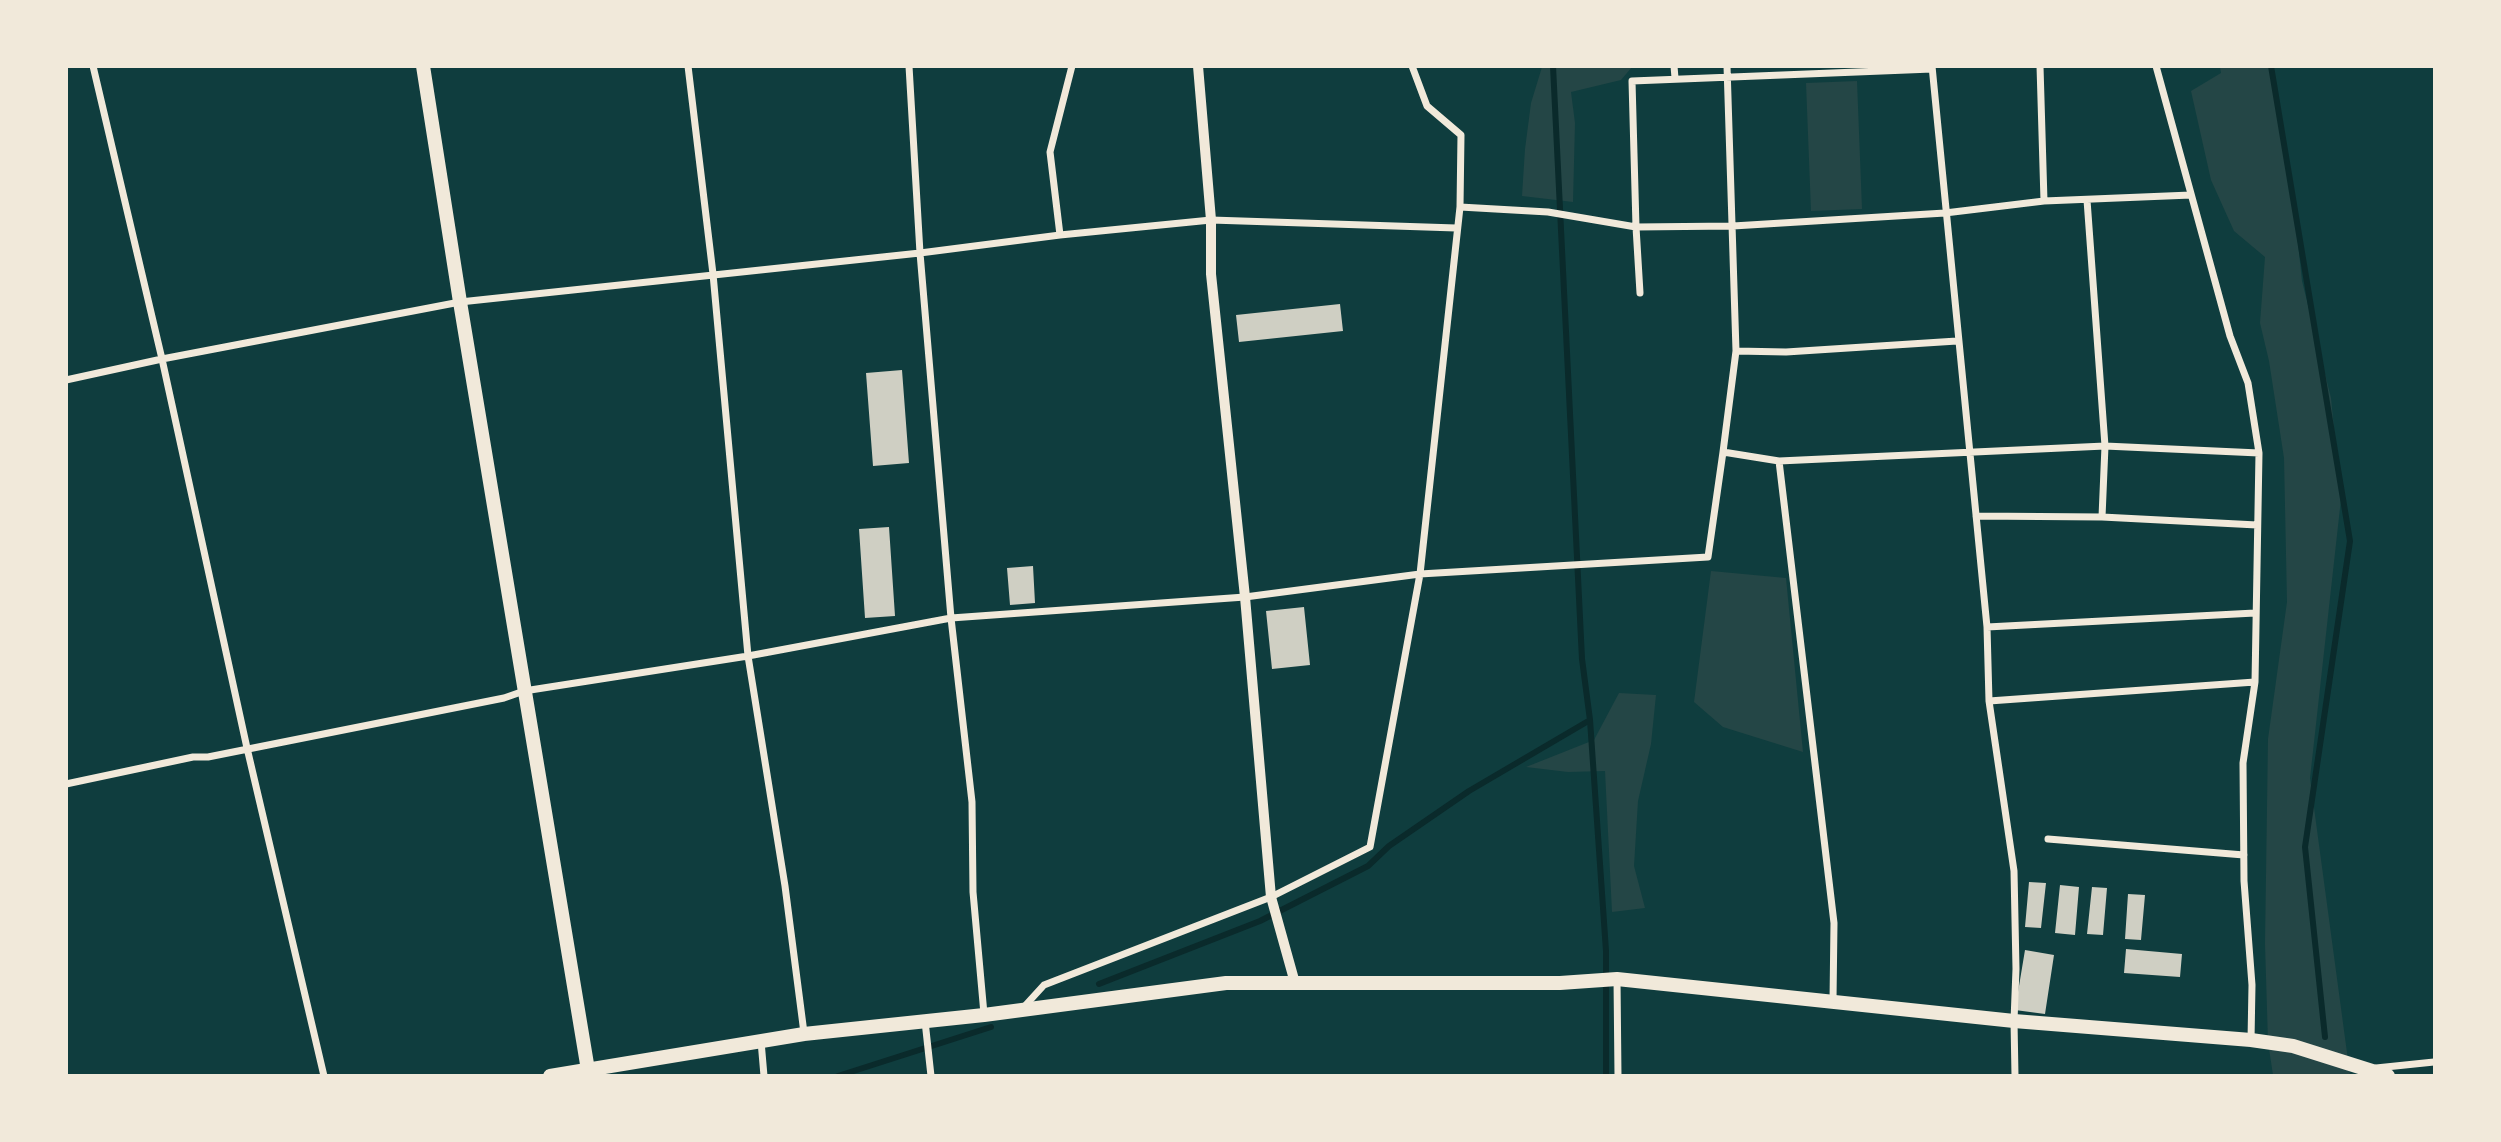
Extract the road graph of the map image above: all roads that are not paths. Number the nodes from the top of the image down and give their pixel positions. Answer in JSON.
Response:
{"nodes":[{"id":1,"x":93,"y":66,"type":"edge"},
{"id":2,"x":424,"y":66,"type":"edge"},
{"id":3,"x":688,"y":66,"type":"edge"},
{"id":4,"x":909,"y":66,"type":"edge"},
{"id":5,"x":1072,"y":66,"type":"edge"},
{"id":6,"x":1198,"y":66,"type":"edge"},
{"id":7,"x":1412,"y":66,"type":"edge"},
{"id":8,"x":1674,"y":66,"type":"edge"},
{"id":9,"x":1727,"y":66,"type":"edge"},
{"id":10,"x":2040,"y":66,"type":"edge"},
{"id":11,"x":2156,"y":66,"type":"edge"},
{"id":12,"x":1932,"y":68,"type":"edge"},
{"id":13,"x":1727,"y":76,"type":"junction"},
{"id":14,"x":1675,"y":78,"type":"junction"},
{"id":15,"x":2191,"y":195,"type":"junction"},
{"id":16,"x":2087,"y":200,"type":"junction"},
{"id":17,"x":2045,"y":201,"type":"junction"},
{"id":18,"x":1460,"y":207,"type":"junction"},
{"id":19,"x":1945,"y":213,"type":"junction"},
{"id":20,"x":1211,"y":220,"type":"junction"},
{"id":21,"x":1734,"y":226,"type":"junction"},
{"id":22,"x":1636,"y":227,"type":"junction"},
{"id":23,"x":1456,"y":228,"type":"junction"},
{"id":24,"x":1059,"y":235,"type":"junction"},
{"id":25,"x":920,"y":253,"type":"junction"},
{"id":26,"x":713,"y":274,"type":"junction"},
{"id":27,"x":1640,"y":293,"type":"dead end"},
{"id":28,"x":460,"y":302,"type":"junction"},
{"id":29,"x":1957,"y":341,"type":"junction"},
{"id":30,"x":1736,"y":351,"type":"junction"},
{"id":31,"x":163,"y":359,"type":"junction"},
{"id":32,"x":66,"y":380,"type":"edge"},
{"id":33,"x":2105,"y":446,"type":"junction"},
{"id":34,"x":1723,"y":452,"type":"junction"},
{"id":35,"x":1970,"y":453,"type":"junction"},
{"id":36,"x":2259,"y":453,"type":"junction"},
{"id":37,"x":1779,"y":461,"type":"junction"},
{"id":38,"x":1976,"y":516,"type":"junction"},
{"id":39,"x":2102,"y":517,"type":"junction"},
{"id":40,"x":2257,"y":525,"type":"junction"},
{"id":41,"x":1420,"y":574,"type":"junction"},
{"id":42,"x":1245,"y":597,"type":"junction"},
{"id":43,"x":2255,"y":613,"type":"junction"},
{"id":44,"x":951,"y":618,"type":"junction"},
{"id":45,"x":1987,"y":627,"type":"junction"},
{"id":46,"x":748,"y":656,"type":"junction"},
{"id":47,"x":2255,"y":682,"type":"junction"},
{"id":48,"x":524,"y":691,"type":"junction"},
{"id":49,"x":1989,"y":701,"type":"junction"},
{"id":50,"x":247,"y":748,"type":"junction"},
{"id":51,"x":66,"y":783,"type":"edge"},
{"id":52,"x":2048,"y":839,"type":"dead end"},
{"id":53,"x":2244,"y":855,"type":"junction"},
{"id":54,"x":1272,"y":901,"type":"junction"},
{"id":55,"x":1617,"y":979,"type":"junction"},
{"id":56,"x":1295,"y":983,"type":"junction"},
{"id":57,"x":1833,"y":1000,"type":"junction"},
{"id":58,"x":1020,"y":1011,"type":"junction"},
{"id":59,"x":984,"y":1015,"type":"junction"},
{"id":60,"x":925,"y":1020,"type":"junction"},
{"id":61,"x":2014,"y":1021,"type":"junction"},
{"id":62,"x":804,"y":1034,"type":"junction"},
{"id":63,"x":2251,"y":1040,"type":"junction"},
{"id":64,"x":761,"y":1041,"type":"junction"},
{"id":65,"x":2434,"y":1062,"type":"edge"},
{"id":66,"x":2368,"y":1071,"type":"junction"},
{"id":67,"x":588,"y":1073,"type":"edge"},
{"id":68,"x":324,"y":1076,"type":"edge"},
{"id":69,"x":550,"y":1076,"type":"edge"},
{"id":70,"x":764,"y":1076,"type":"edge"},
{"id":71,"x":931,"y":1076,"type":"edge"},
{"id":72,"x":1618,"y":1076,"type":"edge"},
{"id":73,"x":2015,"y":1076,"type":"edge"},
{"id":74,"x":2388,"y":1076,"type":"edge"}],
"edges":[{"from":1,"to":31,"type":"street"},
{"from":2,"to":28,"type":"main road"},
{"from":3,"to":26,"type":"street"},
{"from":4,"to":25,"type":"street"},
{"from":5,"to":24,"type":"street"},
{"from":6,"to":20,"type":"street"},
{"from":7,"to":18,"type":"street"},
{"from":8,"to":14,"type":"street"},
{"from":9,"to":13,"type":"street"},
{"from":10,"to":17,"type":"street"},
{"from":11,"to":15,"type":"street"},
{"from":12,"to":13,"type":"street"},
{"from":12,"to":19,"type":"street"},
{"from":13,"to":14,"type":"street"},
{"from":13,"to":21,"type":"street"},
{"from":14,"to":22,"type":"street"},
{"from":15,"to":16,"type":"street"},
{"from":15,"to":36,"type":"street"},
{"from":16,"to":17,"type":"street"},
{"from":16,"to":33,"type":"street"},
{"from":17,"to":19,"type":"street"},
{"from":18,"to":22,"type":"street"},
{"from":18,"to":23,"type":"street"},
{"from":19,"to":21,"type":"street"},
{"from":19,"to":29,"type":"street"},
{"from":20,"to":23,"type":"street"},
{"from":20,"to":24,"type":"street"},
{"from":20,"to":42,"type":"street"},
{"from":21,"to":22,"type":"street"},
{"from":21,"to":30,"type":"street"},
{"from":22,"to":27,"type":"street"},
{"from":23,"to":41,"type":"street"},
{"from":24,"to":25,"type":"street"},
{"from":25,"to":26,"type":"street"},
{"from":25,"to":44,"type":"street"},
{"from":26,"to":28,"type":"street"},
{"from":26,"to":46,"type":"street"},
{"from":28,"to":31,"type":"street"},
{"from":28,"to":48,"type":"main road"},
{"from":29,"to":30,"type":"street"},
{"from":29,"to":35,"type":"street"},
{"from":30,"to":34,"type":"street"},
{"from":31,"to":32,"type":"street"},
{"from":31,"to":50,"type":"street"},
{"from":33,"to":35,"type":"street"},
{"from":33,"to":36,"type":"street"},
{"from":33,"to":39,"type":"street"},
{"from":34,"to":37,"type":"street"},
{"from":34,"to":41,"type":"street"},
{"from":35,"to":37,"type":"street"},
{"from":35,"to":38,"type":"street"},
{"from":36,"to":40,"type":"street"},
{"from":37,"to":57,"type":"street"},
{"from":38,"to":39,"type":"street"},
{"from":38,"to":45,"type":"street"},
{"from":39,"to":40,"type":"street"},
{"from":40,"to":43,"type":"street"},
{"from":41,"to":42,"type":"street"},
{"from":41,"to":54,"type":"street"},
{"from":42,"to":44,"type":"street"},
{"from":42,"to":54,"type":"street"},
{"from":43,"to":45,"type":"street"},
{"from":43,"to":47,"type":"street"},
{"from":44,"to":46,"type":"street"},
{"from":44,"to":59,"type":"street"},
{"from":45,"to":49,"type":"street"},
{"from":46,"to":48,"type":"street"},
{"from":46,"to":62,"type":"street"},
{"from":47,"to":49,"type":"street"},
{"from":47,"to":53,"type":"street"},
{"from":48,"to":50,"type":"street"},
{"from":48,"to":67,"type":"main road"},
{"from":49,"to":61,"type":"street"},
{"from":50,"to":51,"type":"street"},
{"from":50,"to":68,"type":"street"},
{"from":52,"to":53,"type":"street"},
{"from":53,"to":63,"type":"street"},
{"from":54,"to":56,"type":"street"},
{"from":54,"to":58,"type":"street"},
{"from":55,"to":56,"type":"main road"},
{"from":55,"to":57,"type":"main road"},
{"from":55,"to":72,"type":"street"},
{"from":56,"to":58,"type":"main road"},
{"from":57,"to":61,"type":"main road"},
{"from":58,"to":59,"type":"main road"},
{"from":59,"to":60,"type":"main road"},
{"from":60,"to":62,"type":"main road"},
{"from":60,"to":71,"type":"street"},
{"from":61,"to":63,"type":"main road"},
{"from":61,"to":73,"type":"street"},
{"from":62,"to":64,"type":"main road"},
{"from":63,"to":66,"type":"main road"},
{"from":64,"to":67,"type":"main road"},
{"from":64,"to":70,"type":"street"},
{"from":65,"to":66,"type":"street"},
{"from":66,"to":74,"type":"main road"},
{"from":67,"to":69,"type":"main road"}]}
